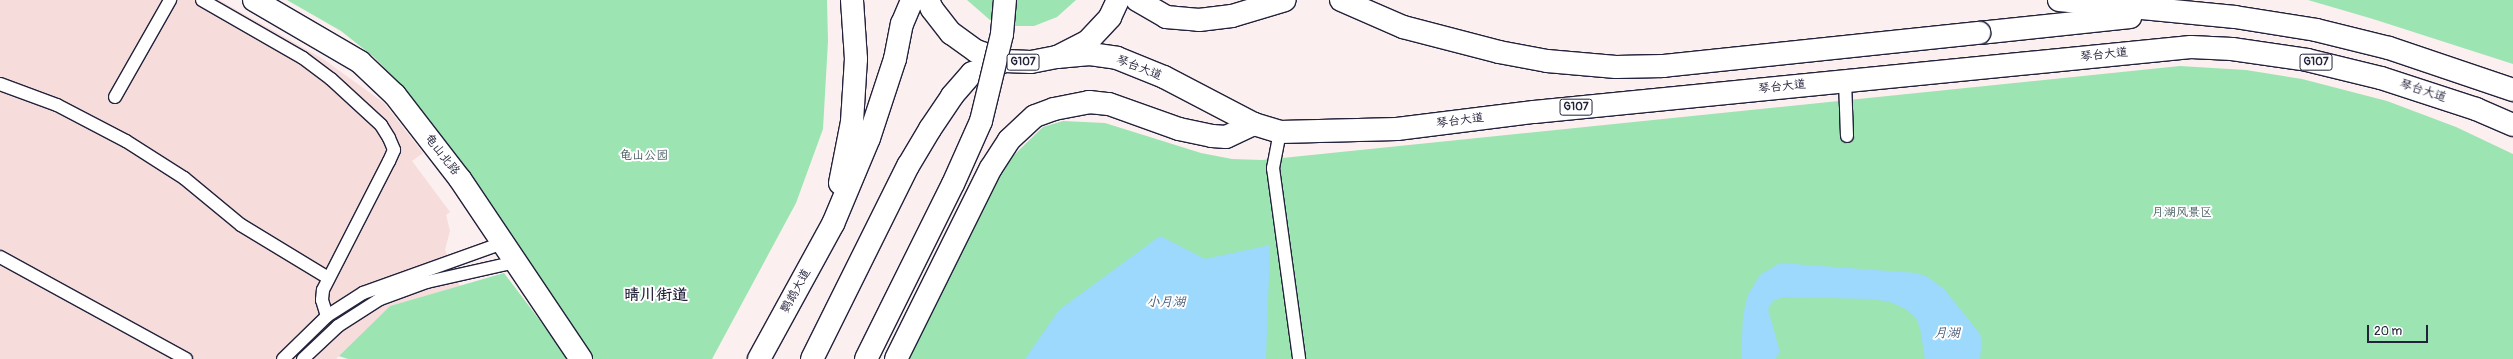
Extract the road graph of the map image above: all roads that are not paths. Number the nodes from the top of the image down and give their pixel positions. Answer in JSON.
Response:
{"nodes":[{"id":1,"x":170,"y":0,"type":"edge"},
{"id":2,"x":202,"y":0,"type":"edge"},
{"id":3,"x":254,"y":0,"type":"edge"},
{"id":4,"x":852,"y":0,"type":"edge"},
{"id":5,"x":912,"y":0,"type":"edge"},
{"id":6,"x":928,"y":0,"type":"edge"},
{"id":7,"x":1005,"y":0,"type":"edge"},
{"id":8,"x":1118,"y":0,"type":"edge"},
{"id":9,"x":1137,"y":0,"type":"edge"},
{"id":10,"x":1285,"y":0,"type":"edge"},
{"id":11,"x":1341,"y":0,"type":"edge"},
{"id":12,"x":2059,"y":0,"type":"edge"},
{"id":13,"x":2180,"y":12,"type":"junction"},
{"id":14,"x":1057,"y":57,"type":"junction"},
{"id":15,"x":1005,"y":61,"type":"junction"},
{"id":16,"x":1845,"y":81,"type":"junction"},
{"id":17,"x":0,"y":84,"type":"edge"},
{"id":18,"x":2513,"y":90,"type":"edge"},
{"id":19,"x":115,"y":97,"type":"dead end"},
{"id":20,"x":1254,"y":124,"type":"junction"},
{"id":21,"x":2513,"y":125,"type":"edge"},
{"id":22,"x":1280,"y":132,"type":"junction"},
{"id":23,"x":1847,"y":136,"type":"dead end"},
{"id":24,"x":833,"y":224,"type":"junction"},
{"id":25,"x":503,"y":243,"type":"junction"},
{"id":26,"x":0,"y":257,"type":"edge"},
{"id":27,"x":516,"y":262,"type":"junction"},
{"id":28,"x":328,"y":278,"type":"junction"},
{"id":29,"x":327,"y":316,"type":"junction"},
{"id":30,"x":186,"y":359,"type":"edge"},
{"id":31,"x":283,"y":359,"type":"edge"},
{"id":32,"x":303,"y":359,"type":"edge"},
{"id":33,"x":581,"y":359,"type":"edge"},
{"id":34,"x":759,"y":359,"type":"edge"},
{"id":35,"x":812,"y":359,"type":"edge"},
{"id":36,"x":866,"y":359,"type":"edge"},
{"id":37,"x":896,"y":359,"type":"edge"},
{"id":38,"x":1299,"y":359,"type":"edge"}],
"edges":[{"from":1,"to":19,"type":"lane"},
{"from":2,"to":28,"type":"lane"},
{"from":3,"to":25,"type":"main road","name":"龟山北路"},
{"from":4,"to":24,"type":"main road"},
{"from":5,"to":24,"type":"main road"},
{"from":6,"to":15,"type":"main road","number":"G107"},
{"from":7,"to":36,"type":"main road","bridge":true},
{"from":8,"to":14,"type":"main road","number":"G107"},
{"from":9,"to":10,"type":"main road"},
{"from":11,"to":13,"type":"main road","bridge":true},
{"from":12,"to":13,"type":"main road"},
{"from":13,"to":18,"type":"main road"},
{"from":14,"to":15,"type":"main road","number":"G107"},
{"from":14,"to":20,"type":"main road","name":"琴台大道","number":"G107"},
{"from":15,"to":35,"type":"main road"},
{"from":16,"to":21,"type":"main road","name":"琴台大道","number":"G107"},
{"from":16,"to":22,"type":"main road","name":"琴台大道","number":"G107"},
{"from":16,"to":23,"type":"lane"},
{"from":17,"to":28,"type":"lane"},
{"from":20,"to":22,"type":"main road","name":"琴台大道","number":"G107"},
{"from":20,"to":37,"type":"main road"},
{"from":22,"to":38,"type":"lane"},
{"from":24,"to":34,"type":"main road","name":"鹦鹉大道"},
{"from":25,"to":27,"type":"main road","name":"龟山北路"},
{"from":25,"to":29,"type":"lane"},
{"from":26,"to":30,"type":"lane"},
{"from":27,"to":32,"type":"lane"},
{"from":27,"to":33,"type":"main road","name":"龟山北路"},
{"from":28,"to":29,"type":"lane"},
{"from":29,"to":31,"type":"lane"}]}
